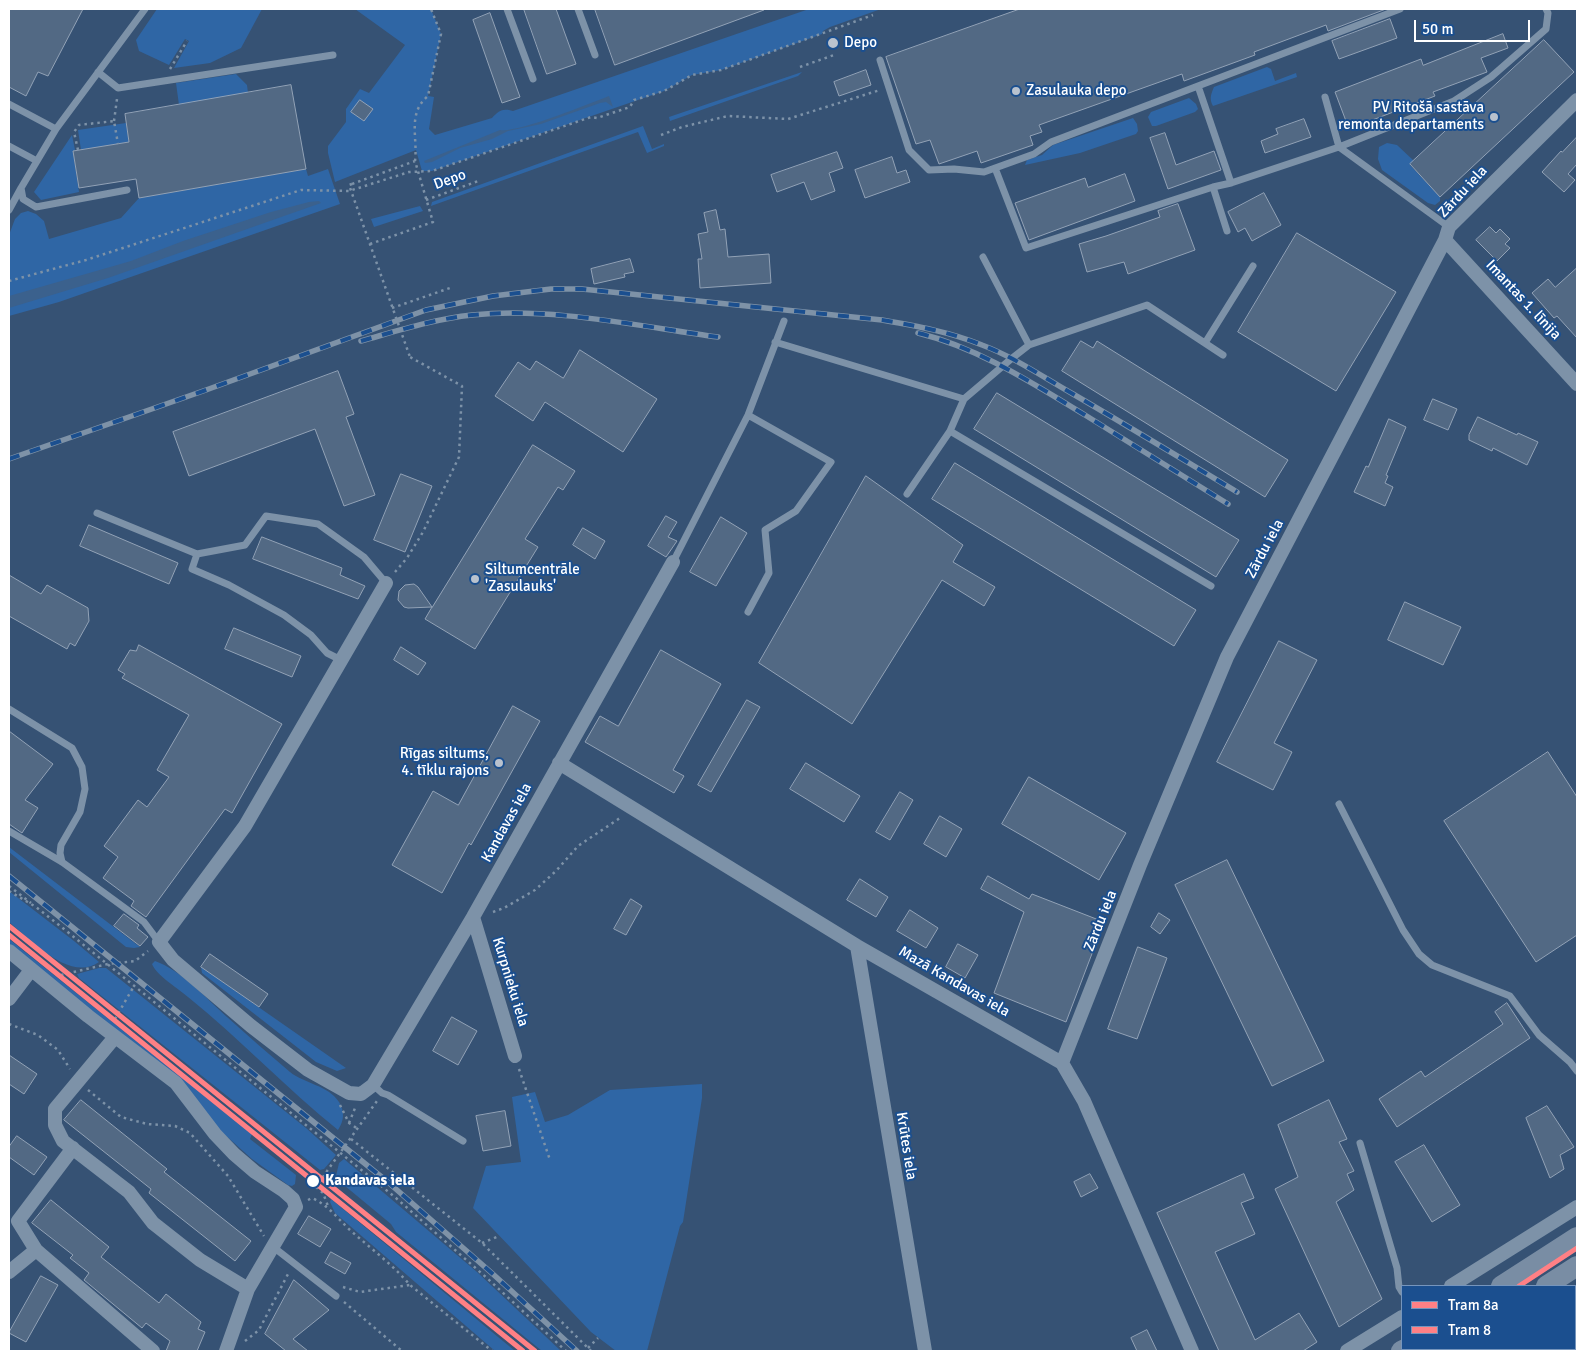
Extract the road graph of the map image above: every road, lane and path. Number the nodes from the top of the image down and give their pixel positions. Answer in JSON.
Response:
{"nodes":[{"id":1,"x":144,"y":9,"type":"edge"},
{"id":2,"x":431,"y":9,"type":"edge"},
{"id":3,"x":507,"y":9,"type":"edge"},
{"id":4,"x":578,"y":9,"type":"edge"},
{"id":5,"x":1400,"y":9,"type":"edge"},
{"id":6,"x":1546,"y":9,"type":"edge"},
{"id":7,"x":873,"y":15,"type":"dead end"},
{"id":8,"x":188,"y":40,"type":"dead end"},
{"id":9,"x":834,"y":54,"type":"dead end"},
{"id":10,"x":333,"y":55,"type":"dead end"},
{"id":11,"x":595,"y":55,"type":"dead end"},
{"id":12,"x":880,"y":60,"type":"dead end"},
{"id":13,"x":800,"y":67,"type":"dead end"},
{"id":14,"x":98,"y":72,"type":"junction"},
{"id":15,"x":533,"y":79,"type":"dead end"},
{"id":16,"x":163,"y":81,"type":"junction"},
{"id":17,"x":1198,"y":86,"type":"junction"},
{"id":18,"x":889,"y":87,"type":"junction"},
{"id":19,"x":118,"y":88,"type":"junction"},
{"id":20,"x":1325,"y":97,"type":"dead end"},
{"id":21,"x":1577,"y":100,"type":"edge"},
{"id":22,"x":9,"y":104,"type":"edge"},
{"id":23,"x":114,"y":121,"type":"junction"},
{"id":24,"x":56,"y":129,"type":"junction"},
{"id":25,"x":661,"y":135,"type":"dead end"},
{"id":26,"x":118,"y":144,"type":"dead end"},
{"id":27,"x":9,"y":146,"type":"edge"},
{"id":28,"x":1339,"y":147,"type":"junction"},
{"id":29,"x":78,"y":150,"type":"dead end"},
{"id":30,"x":37,"y":161,"type":"junction"},
{"id":31,"x":415,"y":161,"type":"junction"},
{"id":32,"x":995,"y":168,"type":"junction"},
{"id":33,"x":418,"y":171,"type":"junction"},
{"id":34,"x":481,"y":180,"type":"dead end"},
{"id":35,"x":1231,"y":184,"type":"junction"},
{"id":36,"x":1213,"y":187,"type":"junction"},
{"id":37,"x":21,"y":188,"type":"junction"},
{"id":38,"x":127,"y":190,"type":"dead end"},
{"id":39,"x":426,"y":200,"type":"junction"},
{"id":40,"x":9,"y":210,"type":"edge"},
{"id":41,"x":1228,"y":232,"type":"dead end"},
{"id":42,"x":1447,"y":233,"type":"junction"},
{"id":43,"x":370,"y":244,"type":"junction"},
{"id":44,"x":983,"y":257,"type":"dead end"},
{"id":45,"x":1253,"y":266,"type":"dead end"},
{"id":46,"x":9,"y":281,"type":"edge"},
{"id":47,"x":450,"y":288,"type":"dead end"},
{"id":48,"x":392,"y":308,"type":"junction"},
{"id":49,"x":784,"y":321,"type":"dead end"},
{"id":50,"x":776,"y":342,"type":"junction"},
{"id":51,"x":1205,"y":343,"type":"junction"},
{"id":52,"x":1029,"y":345,"type":"junction"},
{"id":53,"x":1223,"y":355,"type":"dead end"},
{"id":54,"x":1577,"y":384,"type":"edge"},
{"id":55,"x":964,"y":399,"type":"junction"},
{"id":56,"x":748,"y":415,"type":"junction"},
{"id":57,"x":950,"y":430,"type":"junction"},
{"id":58,"x":907,"y":494,"type":"dead end"},
{"id":59,"x":97,"y":513,"type":"dead end"},
{"id":60,"x":197,"y":554,"type":"junction"},
{"id":61,"x":673,"y":562,"type":"joint"},
{"id":62,"x":386,"y":583,"type":"junction"},
{"id":63,"x":1211,"y":586,"type":"dead end"},
{"id":64,"x":748,"y":612,"type":"dead end"},
{"id":65,"x":341,"y":660,"type":"junction"},
{"id":66,"x":9,"y":709,"type":"edge"},
{"id":67,"x":559,"y":764,"type":"junction"},
{"id":68,"x":1339,"y":804,"type":"dead end"},
{"id":69,"x":634,"y":809,"type":"junction"},
{"id":70,"x":9,"y":832,"type":"edge"},
{"id":71,"x":62,"y":862,"type":"junction"},
{"id":72,"x":9,"y":886,"type":"edge"},
{"id":73,"x":9,"y":891,"type":"edge"},
{"id":74,"x":36,"y":907,"type":"junction"},
{"id":75,"x":489,"y":913,"type":"dead end"},
{"id":76,"x":473,"y":917,"type":"junction"},
{"id":77,"x":159,"y":942,"type":"junction"},
{"id":78,"x":857,"y":946,"type":"junction"},
{"id":79,"x":9,"y":952,"type":"edge"},
{"id":80,"x":108,"y":964,"type":"junction"},
{"id":81,"x":31,"y":970,"type":"junction"},
{"id":82,"x":46,"y":982,"type":"junction"},
{"id":83,"x":134,"y":986,"type":"junction"},
{"id":84,"x":9,"y":999,"type":"edge"},
{"id":85,"x":9,"y":1024,"type":"edge"},
{"id":86,"x":111,"y":1034,"type":"junction"},
{"id":87,"x":515,"y":1056,"type":"joint"},
{"id":88,"x":1062,"y":1063,"type":"junction"},
{"id":89,"x":1577,"y":1071,"type":"edge"},
{"id":90,"x":78,"y":1081,"type":"junction"},
{"id":91,"x":373,"y":1085,"type":"junction"},
{"id":92,"x":377,"y":1101,"type":"dead end"},
{"id":93,"x":349,"y":1123,"type":"dead end"},
{"id":94,"x":358,"y":1129,"type":"junction"},
{"id":95,"x":351,"y":1139,"type":"junction"},
{"id":96,"x":463,"y":1141,"type":"dead end"},
{"id":97,"x":1360,"y":1143,"type":"dead end"},
{"id":98,"x":72,"y":1148,"type":"junction"},
{"id":99,"x":341,"y":1154,"type":"junction"},
{"id":100,"x":550,"y":1160,"type":"dead end"},
{"id":101,"x":1577,"y":1206,"type":"edge"},
{"id":102,"x":296,"y":1207,"type":"junction"},
{"id":103,"x":328,"y":1207,"type":"junction"},
{"id":104,"x":499,"y":1236,"type":"dead end"},
{"id":105,"x":1577,"y":1237,"type":"edge"},
{"id":106,"x":269,"y":1243,"type":"junction"},
{"id":107,"x":482,"y":1243,"type":"junction"},
{"id":108,"x":36,"y":1250,"type":"junction"},
{"id":109,"x":295,"y":1264,"type":"junction"},
{"id":110,"x":1577,"y":1266,"type":"edge"},
{"id":111,"x":9,"y":1272,"type":"edge"},
{"id":112,"x":320,"y":1284,"type":"junction"},
{"id":113,"x":410,"y":1285,"type":"junction"},
{"id":114,"x":1453,"y":1285,"type":"edge"},
{"id":115,"x":1504,"y":1285,"type":"edge"},
{"id":116,"x":1548,"y":1285,"type":"edge"},
{"id":117,"x":248,"y":1289,"type":"junction"},
{"id":118,"x":1401,"y":1290,"type":"edge"},
{"id":119,"x":336,"y":1296,"type":"joint"},
{"id":120,"x":1401,"y":1318,"type":"edge"},
{"id":121,"x":598,"y":1338,"type":"dead end"},
{"id":122,"x":245,"y":1341,"type":"dead end"},
{"id":123,"x":588,"y":1348,"type":"junction"},
{"id":124,"x":229,"y":1350,"type":"edge"},
{"id":125,"x":153,"y":1351,"type":"edge"},
{"id":126,"x":402,"y":1351,"type":"edge"},
{"id":127,"x":492,"y":1351,"type":"edge"},
{"id":128,"x":566,"y":1351,"type":"edge"},
{"id":129,"x":591,"y":1351,"type":"edge"},
{"id":130,"x":925,"y":1351,"type":"edge"},
{"id":131,"x":1192,"y":1351,"type":"edge"},
{"id":132,"x":1347,"y":1351,"type":"edge"}],
"edges":[{"from":1,"to":14,"type":"lane"},
{"from":2,"to":31,"type":"path"},
{"from":3,"to":15,"type":"lane"},
{"from":4,"to":11,"type":"lane"},
{"from":5,"to":17,"type":"lane"},
{"from":6,"to":28,"type":"lane"},
{"from":7,"to":33,"type":"path"},
{"from":8,"to":16,"type":"path"},
{"from":9,"to":13,"type":"path"},
{"from":10,"to":16,"type":"lane"},
{"from":12,"to":18,"type":"lane"},
{"from":14,"to":19,"type":"lane"},
{"from":14,"to":24,"type":"lane"},
{"from":16,"to":19,"type":"lane"},
{"from":17,"to":32,"type":"lane"},
{"from":17,"to":35,"type":"lane"},
{"from":18,"to":25,"type":"path"},
{"from":18,"to":32,"type":"lane"},
{"from":19,"to":23,"type":"path"},
{"from":20,"to":28,"type":"lane"},
{"from":21,"to":42,"type":"street","name":"Zārdu iela"},
{"from":22,"to":24,"type":"lane"},
{"from":23,"to":26,"type":"path"},
{"from":23,"to":29,"type":"path"},
{"from":24,"to":30,"type":"lane"},
{"from":27,"to":30,"type":"lane"},
{"from":28,"to":35,"type":"lane"},
{"from":28,"to":42,"type":"lane"},
{"from":30,"to":37,"type":"lane"},
{"from":31,"to":33,"type":"path"},
{"from":31,"to":43,"type":"path","bridge":true},
{"from":32,"to":36,"type":"lane"},
{"from":33,"to":39,"type":"path"},
{"from":33,"to":46,"type":"path"},
{"from":34,"to":39,"type":"path","name":"Depo"},
{"from":35,"to":36,"type":"lane"},
{"from":36,"to":41,"type":"lane"},
{"from":37,"to":38,"type":"lane"},
{"from":37,"to":40,"type":"lane"},
{"from":39,"to":43,"type":"path"},
{"from":42,"to":54,"type":"street","name":"Imantas 1. līnija"},
{"from":42,"to":88,"type":"street","name":"Zārdu iela"},
{"from":43,"to":48,"type":"path","bridge":true},
{"from":44,"to":52,"type":"lane"},
{"from":45,"to":51,"type":"lane"},
{"from":47,"to":48,"type":"path"},
{"from":48,"to":62,"type":"path","bridge":true},
{"from":49,"to":50,"type":"lane"},
{"from":50,"to":55,"type":"lane"},
{"from":50,"to":56,"type":"lane"},
{"from":51,"to":52,"type":"lane"},
{"from":51,"to":53,"type":"lane"},
{"from":52,"to":55,"type":"lane"},
{"from":55,"to":57,"type":"lane"},
{"from":56,"to":61,"type":"lane"},
{"from":56,"to":64,"type":"lane"},
{"from":57,"to":58,"type":"lane"},
{"from":57,"to":63,"type":"lane"},
{"from":59,"to":60,"type":"lane"},
{"from":60,"to":62,"type":"lane"},
{"from":60,"to":65,"type":"lane"},
{"from":61,"to":67,"type":"street","name":"Kandavas iela"},
{"from":62,"to":65,"type":"street"},
{"from":65,"to":77,"type":"street"},
{"from":66,"to":71,"type":"lane"},
{"from":67,"to":69,"type":"street","name":"Mazā Kandavas iela"},
{"from":67,"to":76,"type":"street","name":"Kandavas iela"},
{"from":68,"to":89,"type":"lane"},
{"from":69,"to":75,"type":"path"},
{"from":69,"to":78,"type":"street","name":"Mazā Kandavas iela"},
{"from":70,"to":71,"type":"lane"},
{"from":71,"to":77,"type":"lane"},
{"from":72,"to":74,"type":"path"},
{"from":73,"to":74,"type":"path"},
{"from":74,"to":80,"type":"path"},
{"from":76,"to":87,"type":"street","name":"Kurpnieku iela"},
{"from":76,"to":91,"type":"street","name":"Kandavas iela"},
{"from":77,"to":80,"type":"path"},
{"from":77,"to":91,"type":"street","name":"Kandavas iela"},
{"from":78,"to":88,"type":"street","name":"Mazā Kandavas iela"},
{"from":78,"to":130,"type":"street","name":"Krūtes iela"},
{"from":79,"to":81,"type":"street"},
{"from":80,"to":82,"type":"path"},
{"from":80,"to":83,"type":"path"},
{"from":81,"to":82,"type":"street"},
{"from":81,"to":84,"type":"street"},
{"from":82,"to":86,"type":"street"},
{"from":83,"to":86,"type":"path"},
{"from":83,"to":99,"type":"path"},
{"from":85,"to":90,"type":"path"},
{"from":86,"to":90,"type":"street"},
{"from":86,"to":102,"type":"street"},
{"from":87,"to":100,"type":"path"},
{"from":88,"to":131,"type":"street"},
{"from":90,"to":98,"type":"street"},
{"from":90,"to":106,"type":"path"},
{"from":91,"to":96,"type":"lane"},
{"from":92,"to":94,"type":"path"},
{"from":93,"to":94,"type":"path"},
{"from":94,"to":95,"type":"path"},
{"from":95,"to":99,"type":"path"},
{"from":95,"to":107,"type":"path"},
{"from":97,"to":118,"type":"lane"},
{"from":98,"to":108,"type":"street"},
{"from":98,"to":117,"type":"street"},
{"from":99,"to":103,"type":"path"},
{"from":99,"to":128,"type":"path"},
{"from":101,"to":114,"type":"street"},
{"from":102,"to":103,"type":"path"},
{"from":102,"to":106,"type":"street"},
{"from":103,"to":113,"type":"path"},
{"from":104,"to":107,"type":"path"},
{"from":105,"to":115,"type":"main road"},
{"from":106,"to":109,"type":"lane"},
{"from":106,"to":117,"type":"street"},
{"from":107,"to":123,"type":"path"},
{"from":108,"to":111,"type":"street"},
{"from":108,"to":125,"type":"street"},
{"from":109,"to":112,"type":"lane"},
{"from":109,"to":122,"type":"path"},
{"from":110,"to":116,"type":"main road"},
{"from":112,"to":113,"type":"path"},
{"from":112,"to":119,"type":"lane"},
{"from":113,"to":127,"type":"path"},
{"from":117,"to":124,"type":"street"},
{"from":119,"to":126,"type":"path"},
{"from":120,"to":132,"type":"street"},
{"from":121,"to":123,"type":"path"},
{"from":123,"to":129,"type":"path"}]}
